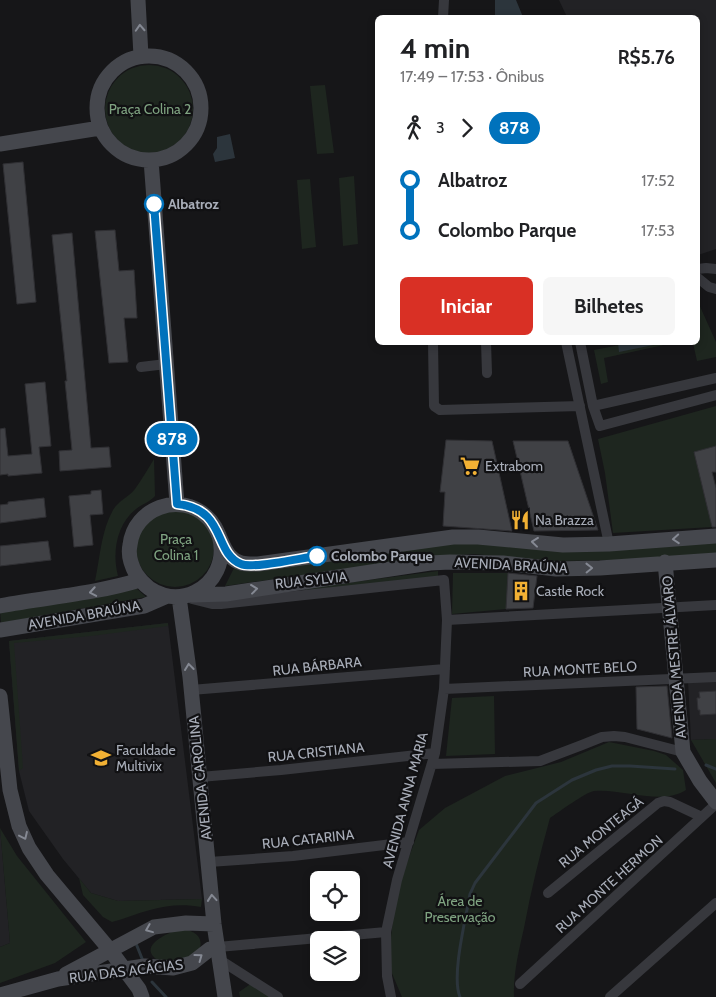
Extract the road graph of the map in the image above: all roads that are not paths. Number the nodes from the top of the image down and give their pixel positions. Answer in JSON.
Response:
{"nodes":[{"id":1,"x":138,"y":0,"type":"edge"},
{"id":2,"x":444,"y":0,"type":"edge"},
{"id":3,"x":442,"y":15,"type":"edge"},
{"id":4,"x":141,"y":56,"type":"junction"},
{"id":5,"x":100,"y":128,"type":"junction"},
{"id":6,"x":0,"y":144,"type":"edge"},
{"id":7,"x":151,"y":160,"type":"junction"},
{"id":8,"x":700,"y":269,"type":"edge"},
{"id":9,"x":716,"y":270,"type":"edge"},
{"id":10,"x":700,"y":280,"type":"edge"},
{"id":11,"x":716,"y":289,"type":"edge"},
{"id":12,"x":433,"y":345,"type":"edge"},
{"id":13,"x":486,"y":345,"type":"edge"},
{"id":14,"x":567,"y":345,"type":"edge"},
{"id":15,"x":581,"y":345,"type":"edge"},
{"id":16,"x":166,"y":364,"type":"junction"},
{"id":17,"x":141,"y":367,"type":"dead end"},
{"id":18,"x":487,"y":372,"type":"dead end"},
{"id":19,"x":716,"y":378,"type":"edge"},
{"id":20,"x":716,"y":395,"type":"edge"},
{"id":21,"x":580,"y":406,"type":"junction"},
{"id":22,"x":593,"y":406,"type":"junction"},
{"id":23,"x":177,"y":504,"type":"junction"},
{"id":24,"x":219,"y":535,"type":"junction"},
{"id":25,"x":716,"y":536,"type":"edge"},
{"id":26,"x":609,"y":544,"type":"junction"},
{"id":27,"x":716,"y":560,"type":"edge"},
{"id":28,"x":666,"y":562,"type":"junction"},
{"id":29,"x":140,"y":580,"type":"junction"},
{"id":30,"x":444,"y":580,"type":"joint"},
{"id":31,"x":179,"y":596,"type":"junction"},
{"id":32,"x":716,"y":604,"type":"edge"},
{"id":33,"x":0,"y":606,"type":"edge"},
{"id":34,"x":670,"y":608,"type":"junction"},
{"id":35,"x":446,"y":620,"type":"junction"},
{"id":36,"x":0,"y":630,"type":"edge"},
{"id":37,"x":445,"y":669,"type":"junction"},
{"id":38,"x":716,"y":677,"type":"edge"},
{"id":39,"x":676,"y":679,"type":"junction"},
{"id":40,"x":444,"y":689,"type":"junction"},
{"id":41,"x":191,"y":690,"type":"junction"},
{"id":42,"x":0,"y":696,"type":"edge"},
{"id":43,"x":683,"y":752,"type":"junction"},
{"id":44,"x":435,"y":754,"type":"junction"},
{"id":45,"x":432,"y":764,"type":"junction"},
{"id":46,"x":200,"y":777,"type":"junction"},
{"id":47,"x":716,"y":803,"type":"edge"},
{"id":48,"x":702,"y":817,"type":"junction"},
{"id":49,"x":409,"y":842,"type":"junction"},
{"id":50,"x":209,"y":862,"type":"junction"},
{"id":51,"x":548,"y":893,"type":"dead end"},
{"id":52,"x":716,"y":903,"type":"edge"},
{"id":53,"x":214,"y":924,"type":"junction"},
{"id":54,"x":386,"y":932,"type":"junction"},
{"id":55,"x":110,"y":950,"type":"junction"},
{"id":56,"x":219,"y":953,"type":"junction"},
{"id":57,"x":123,"y":969,"type":"junction"},
{"id":58,"x":58,"y":979,"type":"junction"},
{"id":59,"x":520,"y":984,"type":"dead end"},
{"id":60,"x":0,"y":994,"type":"edge"},
{"id":61,"x":142,"y":997,"type":"edge"},
{"id":62,"x":225,"y":997,"type":"edge"},
{"id":63,"x":278,"y":997,"type":"edge"},
{"id":64,"x":391,"y":997,"type":"edge"},
{"id":65,"x":610,"y":997,"type":"edge"}],
"edges":[{"from":4,"to":1,"type":"street","one_way":true},
{"from":2,"to":3,"type":"street"},
{"from":4,"to":5,"type":"street"},
{"from":4,"to":7,"type":"street"},
{"from":5,"to":6,"type":"street"},
{"from":5,"to":7,"type":"street"},
{"from":7,"to":16,"type":"street"},
{"from":8,"to":9,"type":"street"},
{"from":10,"to":11,"type":"street"},
{"from":12,"to":21,"type":"street"},
{"from":13,"to":18,"type":"street"},
{"from":14,"to":21,"type":"street"},
{"from":15,"to":22,"type":"street"},
{"from":16,"to":17,"type":"street"},
{"from":16,"to":23,"type":"street"},
{"from":19,"to":22,"type":"street"},
{"from":20,"to":22,"type":"street"},
{"from":21,"to":26,"type":"street"},
{"from":23,"to":24,"type":"street"},
{"from":23,"to":29,"type":"street"},
{"from":26,"to":24,"type":"street","name":"AVENIDA BRAÚNA","one_way":true},
{"from":24,"to":31,"type":"street"},
{"from":25,"to":26,"type":"street","name":"AVENIDA BRAÚNA","one_way":true},
{"from":27,"to":28,"type":"street","name":"AVENIDA BRAÚNA"},
{"from":31,"to":28,"type":"street","name":"AVENIDA BRAÚNA","one_way":true},
{"from":28,"to":34,"type":"street","name":"AVENIDA MESTRE ÁLVARO"},
{"from":29,"to":31,"type":"street"},
{"from":29,"to":33,"type":"street","name":"AVENIDA BRAÚNA","one_way":true},
{"from":30,"to":31,"type":"street","name":"RUA SYLVIA"},
{"from":30,"to":35,"type":"street","name":"AVENIDA ANNA MARIA"},
{"from":31,"to":36,"type":"street","name":"AVENIDA BRAÚNA"},
{"from":41,"to":31,"type":"street","name":"AVENIDA CAROLINA","one_way":true},
{"from":32,"to":34,"type":"street"},
{"from":34,"to":35,"type":"street"},
{"from":34,"to":39,"type":"street","name":"AVENIDA MESTRE ÁLVARO"},
{"from":35,"to":37,"type":"street","name":"AVENIDA ANNA MARIA"},
{"from":37,"to":40,"type":"street","name":"AVENIDA ANNA MARIA"},
{"from":37,"to":41,"type":"street","name":"RUA BÁRBARA"},
{"from":38,"to":39,"type":"street","name":"RUA MONTE BELO"},
{"from":39,"to":40,"type":"street","name":"RUA MONTE BELO"},
{"from":39,"to":43,"type":"street","name":"AVENIDA MESTRE ÁLVARO"},
{"from":40,"to":44,"type":"street","name":"AVENIDA ANNA MARIA"},
{"from":41,"to":46,"type":"street","name":"AVENIDA CAROLINA"},
{"from":42,"to":55,"type":"street","one_way":true},
{"from":43,"to":45,"type":"street"},
{"from":43,"to":47,"type":"street","name":"AVENIDA MESTRE ÁLVARO"},
{"from":44,"to":45,"type":"street","name":"AVENIDA ANNA MARIA"},
{"from":44,"to":46,"type":"street","name":"RUA CRISTIANA"},
{"from":45,"to":49,"type":"street","name":"AVENIDA ANNA MARIA"},
{"from":46,"to":50,"type":"street","name":"AVENIDA CAROLINA"},
{"from":47,"to":48,"type":"street","name":"RUA MONTE HERMON"},
{"from":48,"to":51,"type":"street","name":"RUA MONTEAGÁ"},
{"from":48,"to":59,"type":"street","name":"RUA MONTE HERMON"},
{"from":49,"to":50,"type":"street","name":"RUA CATARINA"},
{"from":49,"to":54,"type":"street","name":"AVENIDA ANNA MARIA"},
{"from":53,"to":50,"type":"street","name":"AVENIDA CAROLINA","one_way":true},
{"from":52,"to":65,"type":"street"},
{"from":53,"to":55,"type":"street","name":"RUA DAS ACÁCIAS","one_way":true},
{"from":53,"to":56,"type":"street","name":"AVENIDA CAROLINA"},
{"from":54,"to":56,"type":"street"},
{"from":54,"to":64,"type":"street","name":"AVENIDA ANNA MARIA"},
{"from":55,"to":57,"type":"street"},
{"from":55,"to":58,"type":"street","name":"RUA DAS ACÁCIAS"},
{"from":57,"to":56,"type":"street","name":"RUA DAS ACÁCIAS","one_way":true},
{"from":56,"to":62,"type":"street","name":"AVENIDA CAROLINA"},
{"from":56,"to":63,"type":"street"},
{"from":57,"to":58,"type":"street","name":"RUA DAS ACÁCIAS"},
{"from":57,"to":61,"type":"street"},
{"from":58,"to":60,"type":"street","name":"RUA DAS ACÁCIAS"}]}
